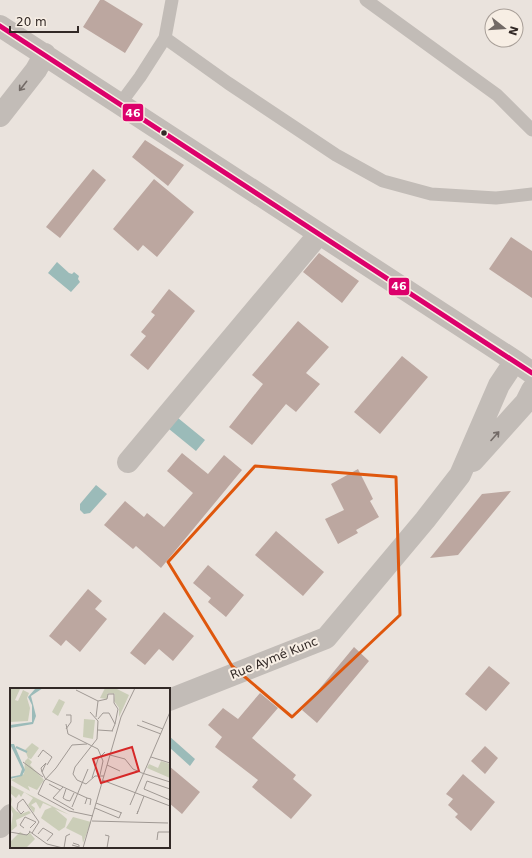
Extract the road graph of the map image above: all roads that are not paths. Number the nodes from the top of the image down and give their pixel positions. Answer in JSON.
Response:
{"nodes":[{"id":1,"x":172,"y":0,"type":"edge"},
{"id":2,"x":366,"y":0,"type":"edge"},
{"id":3,"x":0,"y":26,"type":"edge"},
{"id":4,"x":165,"y":38,"type":"junction"},
{"id":5,"x":45,"y":54,"type":"junction"},
{"id":6,"x":120,"y":104,"type":"junction"},
{"id":7,"x":0,"y":116,"type":"edge"},
{"id":8,"x":532,"y":130,"type":"edge"},
{"id":9,"x":532,"y":194,"type":"edge"},
{"id":10,"x":319,"y":234,"type":"junction"},
{"id":11,"x":515,"y":361,"type":"junction"},
{"id":12,"x":532,"y":373,"type":"edge"},
{"id":13,"x":532,"y":390,"type":"edge"},
{"id":14,"x":128,"y":462,"type":"dead end"},
{"id":15,"x":460,"y":476,"type":"junction"},
{"id":16,"x":425,"y":520,"type":"junction"},
{"id":17,"x":170,"y":700,"type":"edge"},
{"id":18,"x":10,"y":816,"type":"edge"},
{"id":19,"x":0,"y":827,"type":"edge"}],
"edges":[{"from":1,"to":4,"type":"lane"},
{"from":2,"to":8,"type":"lane"},
{"from":3,"to":5,"type":"street"},
{"from":4,"to":6,"type":"lane"},
{"from":4,"to":9,"type":"lane"},
{"from":5,"to":6,"type":"street"},
{"from":5,"to":7,"type":"street","one_way":true},
{"from":6,"to":10,"type":"street"},
{"from":10,"to":11,"type":"street"},
{"from":10,"to":14,"type":"street"},
{"from":11,"to":12,"type":"street"},
{"from":11,"to":15,"type":"street","name":"Rue Aymé Kunc"},
{"from":11,"to":16,"type":"street","name":"Rue Aymé Kunc"},
{"from":15,"to":13,"type":"street","name":"Rue Aymé Kunc","one_way":true},
{"from":15,"to":16,"type":"street","name":"Rue Aymé Kunc"},
{"from":16,"to":17,"type":"street","name":"Rue Aymé Kunc"},
{"from":18,"to":19,"type":"street"}]}
